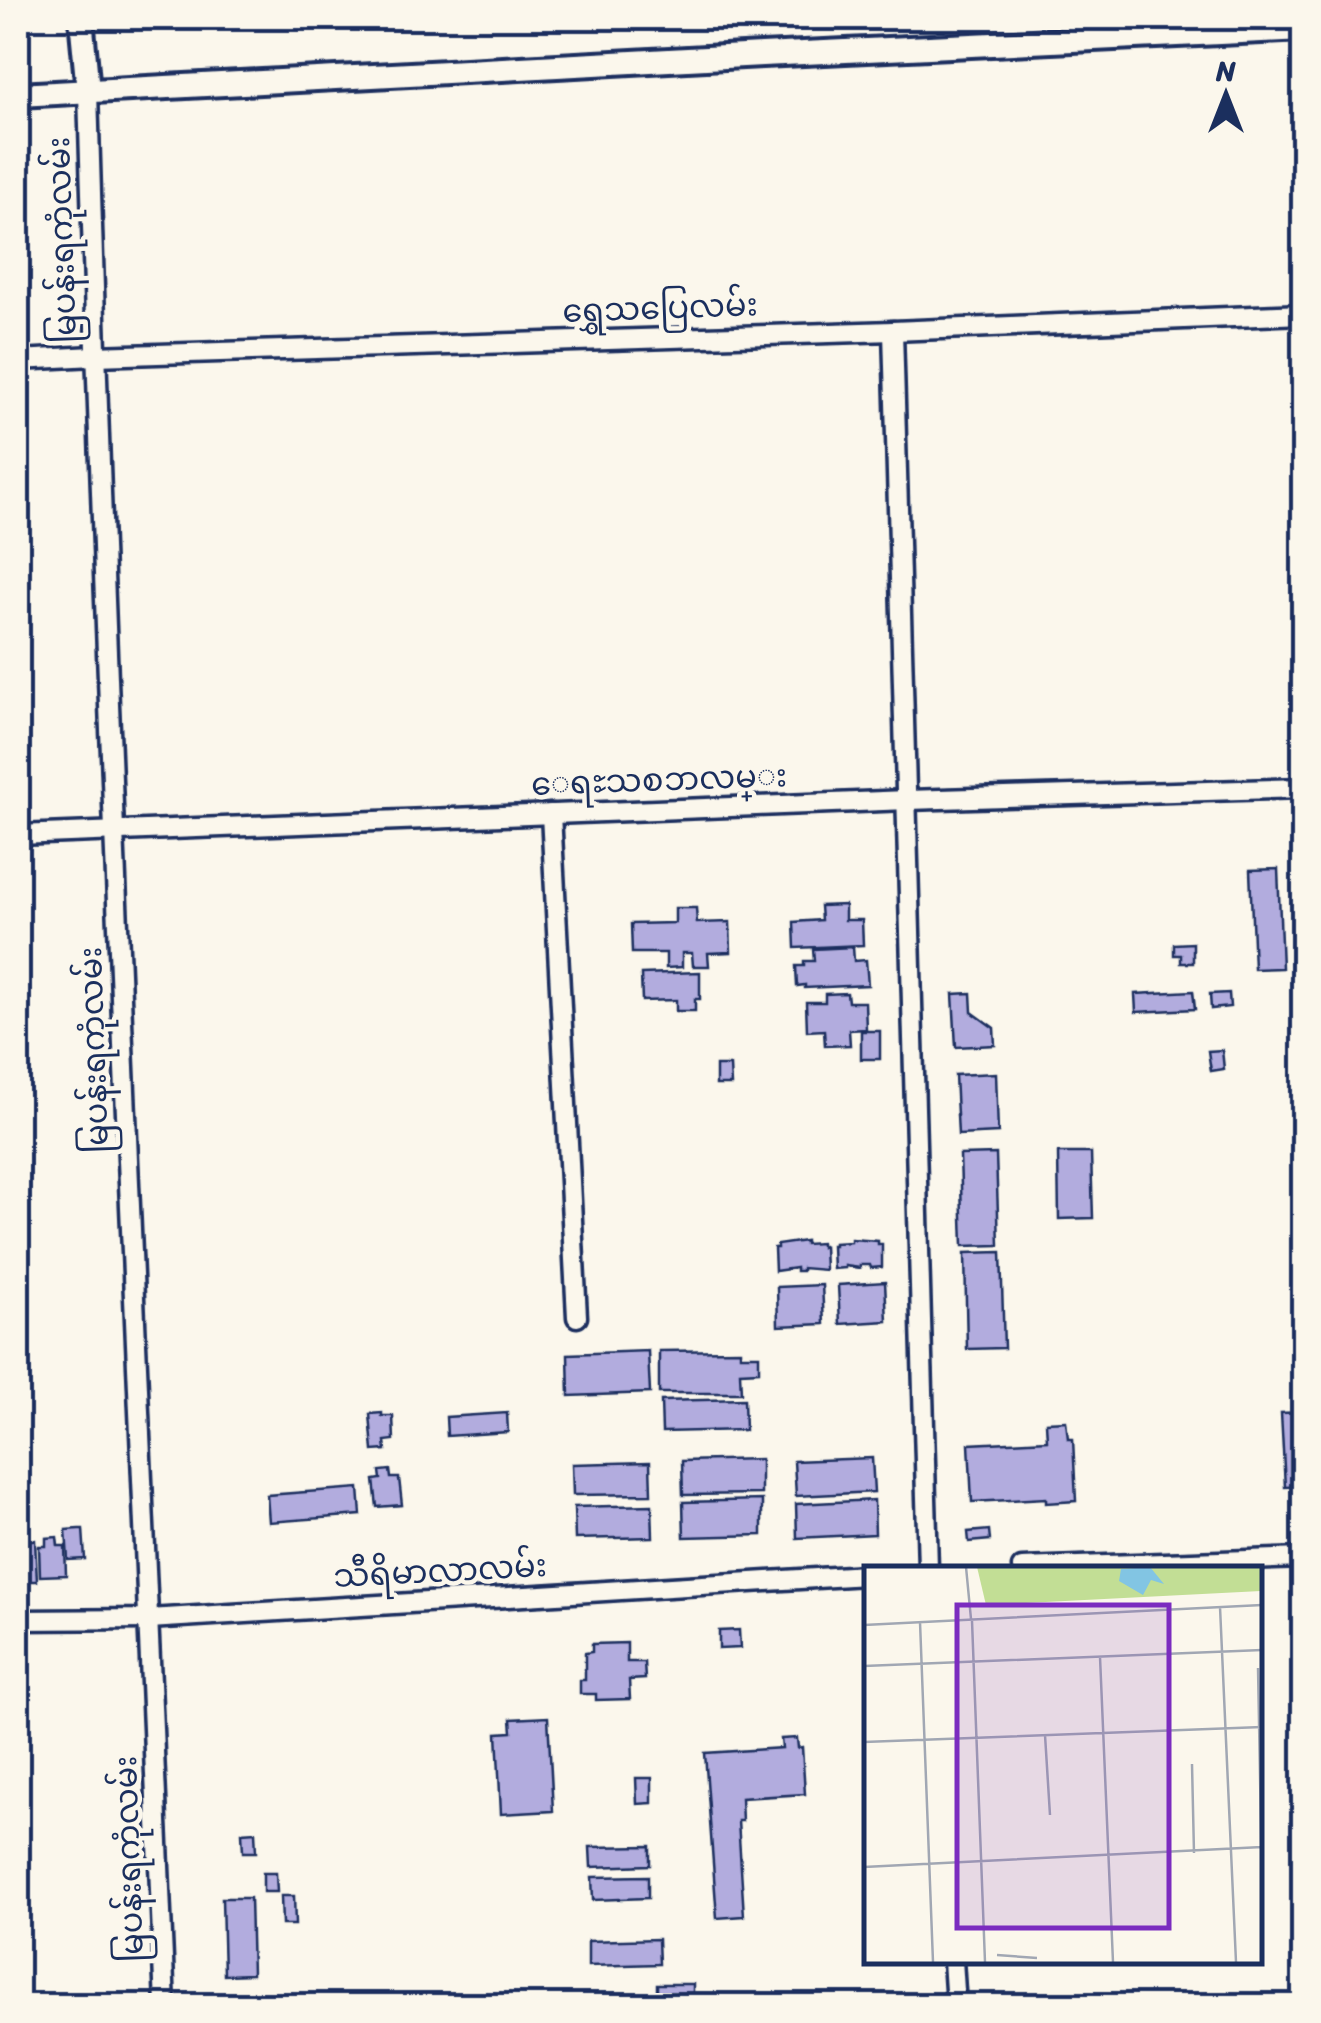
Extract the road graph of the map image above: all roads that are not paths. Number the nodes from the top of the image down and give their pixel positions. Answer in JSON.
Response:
{"nodes":[{"id":1,"x":80,"y":18,"type":"edge"},
{"id":2,"x":1304,"y":28,"type":"edge"},
{"id":3,"x":88,"y":91,"type":"junction"},
{"id":4,"x":18,"y":95,"type":"edge"},
{"id":5,"x":1304,"y":314,"type":"edge"},
{"id":6,"x":893,"y":330,"type":"junction"},
{"id":7,"x":96,"y":356,"type":"junction"},
{"id":8,"x":18,"y":360,"type":"edge"},
{"id":9,"x":1304,"y":788,"type":"edge"},
{"id":10,"x":908,"y":800,"type":"junction"},
{"id":11,"x":551,"y":814,"type":"junction"},
{"id":12,"x":115,"y":831,"type":"junction"},
{"id":13,"x":18,"y":835,"type":"edge"},
{"id":14,"x":577,"y":1318,"type":"dead end"},
{"id":15,"x":1304,"y":1558,"type":"edge"},
{"id":16,"x":928,"y":1566,"type":"edge"},
{"id":17,"x":1078,"y":1566,"type":"edge"},
{"id":18,"x":864,"y":1575,"type":"edge"},
{"id":19,"x":148,"y":1618,"type":"junction"},
{"id":20,"x":18,"y":1620,"type":"edge"},
{"id":21,"x":953,"y":1963,"type":"edge"},
{"id":22,"x":165,"y":2006,"type":"edge"},
{"id":23,"x":956,"y":2006,"type":"edge"}],
"edges":[{"from":1,"to":3,"type":"main road"},
{"from":2,"to":3,"type":"main road"},
{"from":3,"to":4,"type":"main road"},
{"from":3,"to":7,"type":"street","name":"မြပန်းရကုံလမ်း"},
{"from":5,"to":6,"type":"street","name":"ရွှေသပြေလမ်း"},
{"from":6,"to":7,"type":"street","name":"ရွှေသပြေလမ်း"},
{"from":6,"to":10,"type":"street"},
{"from":7,"to":8,"type":"street","name":"ရွှေသပြေလမ်း"},
{"from":7,"to":12,"type":"street","name":"မြပန်းရကုံလမ်း"},
{"from":9,"to":10,"type":"street","name":"ေရႊသစၥာလမ္း"},
{"from":10,"to":11,"type":"street","name":"ေရႊသစၥာလမ္း"},
{"from":10,"to":16,"type":"street"},
{"from":11,"to":12,"type":"street","name":"ေရႊသစၥာလမ္း"},
{"from":11,"to":14,"type":"street"},
{"from":12,"to":13,"type":"street","name":"ေရႊသစၥာလမ္း"},
{"from":12,"to":19,"type":"street","name":"မြပန်းရကုံလမ်း"},
{"from":15,"to":17,"type":"street"},
{"from":18,"to":19,"type":"street","name":"သီရိမာလာလမ်း"},
{"from":19,"to":20,"type":"street","name":"သီရိမာလာလမ်း"},
{"from":19,"to":22,"type":"street","name":"မြပန်းရကုံလမ်း"},
{"from":21,"to":23,"type":"street"}]}
